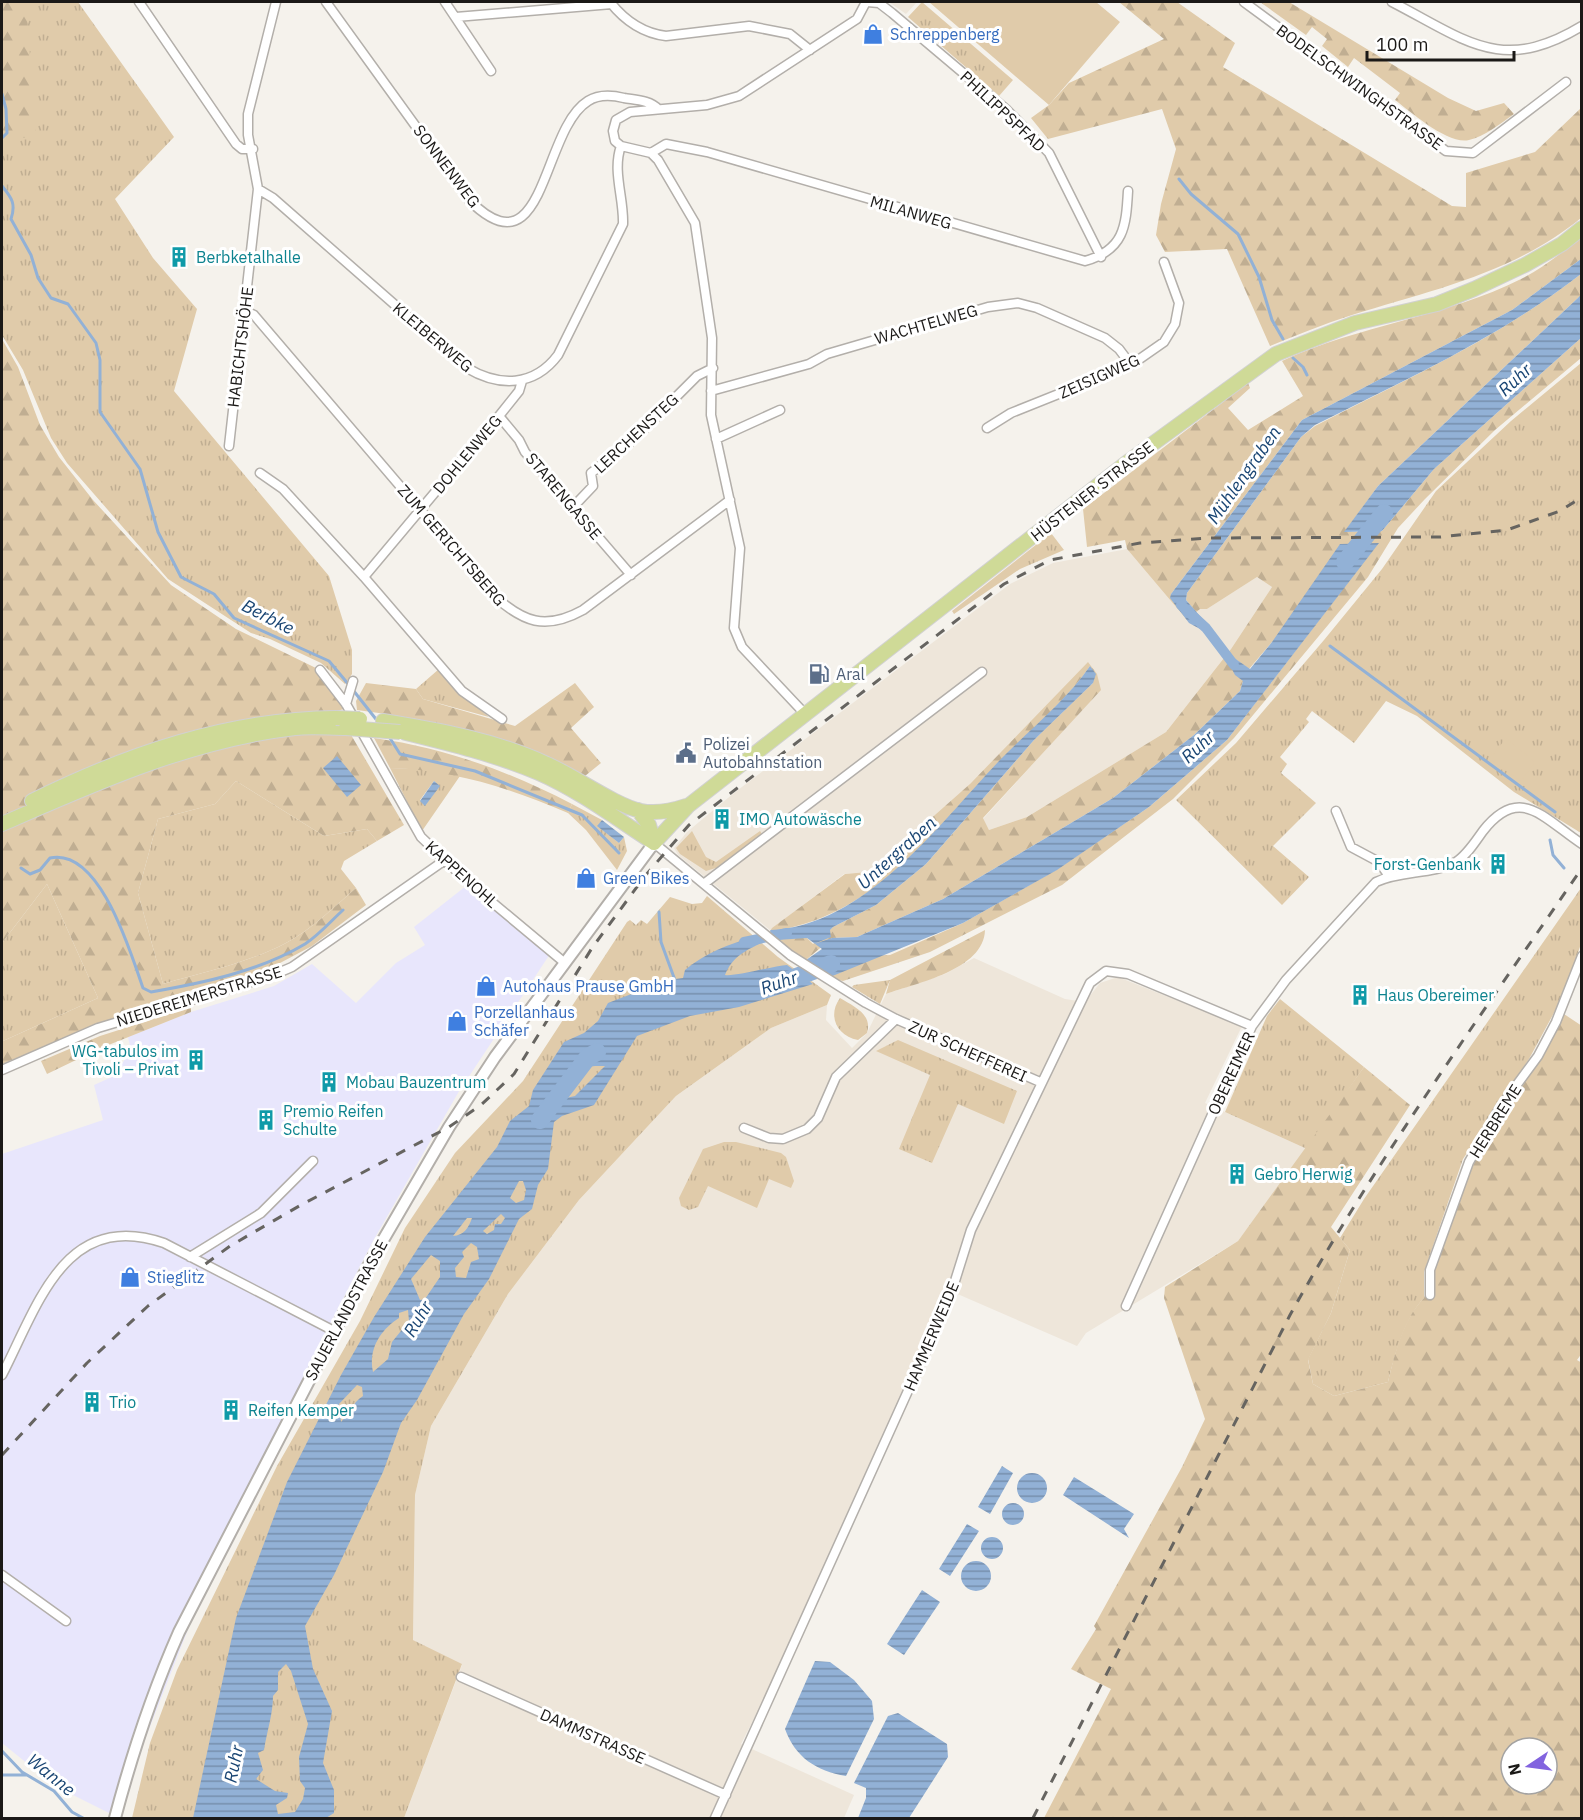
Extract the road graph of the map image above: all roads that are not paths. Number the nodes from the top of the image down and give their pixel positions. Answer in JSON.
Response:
{"nodes":[{"id":1,"x":139,"y":2,"type":"edge"},
{"id":2,"x":276,"y":2,"type":"edge"},
{"id":3,"x":326,"y":2,"type":"edge"},
{"id":4,"x":445,"y":2,"type":"edge"},
{"id":5,"x":866,"y":2,"type":"edge"},
{"id":6,"x":1244,"y":2,"type":"edge"},
{"id":7,"x":1392,"y":2,"type":"edge"},
{"id":8,"x":611,"y":3,"type":"edge"},
{"id":9,"x":456,"y":17,"type":"junction"},
{"id":10,"x":1581,"y":26,"type":"edge"},
{"id":11,"x":810,"y":50,"type":"junction"},
{"id":12,"x":491,"y":71,"type":"dead end"},
{"id":13,"x":1566,"y":82,"type":"dead end"},
{"id":14,"x":658,"y":109,"type":"junction"},
{"id":15,"x":621,"y":146,"type":"junction"},
{"id":16,"x":252,"y":149,"type":"junction"},
{"id":17,"x":651,"y":153,"type":"junction"},
{"id":18,"x":258,"y":189,"type":"junction"},
{"id":19,"x":1128,"y":191,"type":"dead end"},
{"id":20,"x":1581,"y":228,"type":"edge"},
{"id":21,"x":1101,"y":257,"type":"junction"},
{"id":22,"x":1164,"y":262,"type":"dead end"},
{"id":23,"x":245,"y":311,"type":"junction"},
{"id":24,"x":1131,"y":365,"type":"junction"},
{"id":25,"x":713,"y":368,"type":"junction"},
{"id":26,"x":522,"y":381,"type":"junction"},
{"id":27,"x":711,"y":392,"type":"junction"},
{"id":28,"x":780,"y":410,"type":"dead end"},
{"id":29,"x":499,"y":416,"type":"junction"},
{"id":30,"x":987,"y":428,"type":"dead end"},
{"id":31,"x":716,"y":439,"type":"junction"},
{"id":32,"x":229,"y":446,"type":"dead end"},
{"id":33,"x":260,"y":473,"type":"dead end"},
{"id":34,"x":730,"y":500,"type":"junction"},
{"id":35,"x":573,"y":507,"type":"junction"},
{"id":36,"x":420,"y":510,"type":"junction"},
{"id":37,"x":631,"y":575,"type":"junction"},
{"id":38,"x":364,"y":577,"type":"junction"},
{"id":39,"x":320,"y":670,"type":"dead end"},
{"id":40,"x":982,"y":672,"type":"dead end"},
{"id":41,"x":353,"y":681,"type":"dead end"},
{"id":42,"x":346,"y":704,"type":"junction"},
{"id":43,"x":806,"y":716,"type":"junction"},
{"id":44,"x":502,"y":719,"type":"dead end"},
{"id":45,"x":341,"y":723,"type":"junction"},
{"id":46,"x":688,"y":806,"type":"junction"},
{"id":47,"x":638,"y":810,"type":"junction"},
{"id":48,"x":1336,"y":811,"type":"dead end"},
{"id":49,"x":2,"y":819,"type":"edge"},
{"id":50,"x":2,"y":824,"type":"edge"},
{"id":51,"x":654,"y":843,"type":"junction"},
{"id":52,"x":1581,"y":844,"type":"edge"},
{"id":53,"x":445,"y":860,"type":"junction"},
{"id":54,"x":1389,"y":876,"type":"junction"},
{"id":55,"x":705,"y":883,"type":"junction"},
{"id":56,"x":1581,"y":956,"type":"edge"},
{"id":57,"x":565,"y":963,"type":"junction"},
{"id":58,"x":896,"y":1019,"type":"junction"},
{"id":59,"x":1252,"y":1026,"type":"junction"},
{"id":60,"x":2,"y":1070,"type":"edge"},
{"id":61,"x":1040,"y":1082,"type":"junction"},
{"id":62,"x":744,"y":1128,"type":"dead end"},
{"id":63,"x":313,"y":1161,"type":"dead end"},
{"id":64,"x":190,"y":1257,"type":"junction"},
{"id":65,"x":1430,"y":1294,"type":"dead end"},
{"id":66,"x":1126,"y":1306,"type":"dead end"},
{"id":67,"x":334,"y":1331,"type":"junction"},
{"id":68,"x":2,"y":1375,"type":"edge"},
{"id":69,"x":2,"y":1575,"type":"edge"},
{"id":70,"x":66,"y":1621,"type":"dead end"},
{"id":71,"x":461,"y":1677,"type":"dead end"},
{"id":72,"x":726,"y":1795,"type":"junction"},
{"id":73,"x":115,"y":1818,"type":"edge"},
{"id":74,"x":715,"y":1818,"type":"edge"}],
"edges":[{"from":1,"to":16,"type":"street"},
{"from":2,"to":16,"type":"street","name":"HABICHTSHÖHE"},
{"from":3,"to":14,"type":"street","name":"SONNENWEG"},
{"from":4,"to":9,"type":"street"},
{"from":5,"to":11,"type":"street"},
{"from":5,"to":21,"type":"street","name":"PHILIPPSPFAD"},
{"from":6,"to":13,"type":"street","name":"BODELSCHWINGHSTRASSE"},
{"from":7,"to":10,"type":"street"},
{"from":8,"to":9,"type":"street"},
{"from":8,"to":11,"type":"street"},
{"from":9,"to":12,"type":"street"},
{"from":11,"to":14,"type":"street"},
{"from":14,"to":15,"type":"street"},
{"from":15,"to":17,"type":"street"},
{"from":15,"to":26,"type":"street"},
{"from":16,"to":18,"type":"street","name":"HABICHTSHÖHE"},
{"from":17,"to":21,"type":"street","name":"MILANWEG"},
{"from":17,"to":25,"type":"street"},
{"from":18,"to":23,"type":"street","name":"HABICHTSHÖHE"},
{"from":18,"to":26,"type":"street","name":"KLEIBERWEG"},
{"from":19,"to":21,"type":"street"},
{"from":20,"to":43,"type":"main road","name":"HÜSTENER STRASSE"},
{"from":22,"to":24,"type":"street","name":"ZEISIGWEG"},
{"from":23,"to":32,"type":"street","name":"HABICHTSHÖHE"},
{"from":23,"to":36,"type":"street","name":"ZUM GERICHTSBERG"},
{"from":24,"to":27,"type":"street","name":"WACHTELWEG"},
{"from":24,"to":30,"type":"street","name":"ZEISIGWEG"},
{"from":25,"to":27,"type":"street"},
{"from":25,"to":35,"type":"street","name":"LERCHENSTEG"},
{"from":26,"to":29,"type":"street","name":"DOHLENWEG"},
{"from":27,"to":31,"type":"street"},
{"from":28,"to":31,"type":"street"},
{"from":29,"to":35,"type":"street","name":"STARENGASSE"},
{"from":29,"to":36,"type":"street","name":"DOHLENWEG"},
{"from":31,"to":34,"type":"street"},
{"from":33,"to":38,"type":"street"},
{"from":34,"to":37,"type":"street","name":"ZUM GERICHTSBERG"},
{"from":34,"to":43,"type":"street"},
{"from":35,"to":37,"type":"street","name":"STARENGASSE"},
{"from":36,"to":37,"type":"street","name":"ZUM GERICHTSBERG"},
{"from":36,"to":38,"type":"street","name":"DOHLENWEG"},
{"from":38,"to":44,"type":"street"},
{"from":39,"to":42,"type":"street","name":"KAPPENOHL"},
{"from":40,"to":55,"type":"street"},
{"from":41,"to":42,"type":"street"},
{"from":42,"to":53,"type":"street","name":"KAPPENOHL"},
{"from":43,"to":46,"type":"main road","name":"HÜSTENER STRASSE"},
{"from":45,"to":47,"type":"main road","bridge":true},
{"from":45,"to":49,"type":"main road"},
{"from":45,"to":50,"type":"main road"},
{"from":45,"to":51,"type":"main road","bridge":true},
{"from":46,"to":47,"type":"main road"},
{"from":46,"to":51,"type":"main road","name":"HÜSTENER STRASSE"},
{"from":47,"to":51,"type":"main road"},
{"from":48,"to":54,"type":"street"},
{"from":51,"to":55,"type":"street"},
{"from":51,"to":57,"type":"street","name":"SAUERLANDSTRASSE"},
{"from":52,"to":54,"type":"street","name":"OBEREIMER"},
{"from":53,"to":57,"type":"street","name":"KAPPENOHL"},
{"from":53,"to":60,"type":"street","name":"NIEDEREIMERSTRASSE"},
{"from":54,"to":59,"type":"street","name":"OBEREIMER"},
{"from":55,"to":58,"type":"street","name":"ZUR SCHEFFEREI"},
{"from":56,"to":65,"type":"street","name":"HERBREME"},
{"from":57,"to":67,"type":"street","name":"SAUERLANDSTRASSE"},
{"from":58,"to":61,"type":"street","name":"ZUR SCHEFFEREI"},
{"from":58,"to":62,"type":"street","name":"ZUR SCHEFFEREI"},
{"from":59,"to":61,"type":"street","name":"HAMMERWEIDE"},
{"from":59,"to":66,"type":"street","name":"OBEREIMER"},
{"from":61,"to":72,"type":"street","name":"HAMMERWEIDE"},
{"from":63,"to":64,"type":"street"},
{"from":64,"to":67,"type":"street"},
{"from":64,"to":68,"type":"street"},
{"from":67,"to":73,"type":"street","name":"SAUERLANDSTRASSE"},
{"from":69,"to":70,"type":"street"},
{"from":71,"to":72,"type":"street","name":"DAMMSTRASSE"},
{"from":72,"to":74,"type":"street","name":"HAMMERWEIDE"}]}
